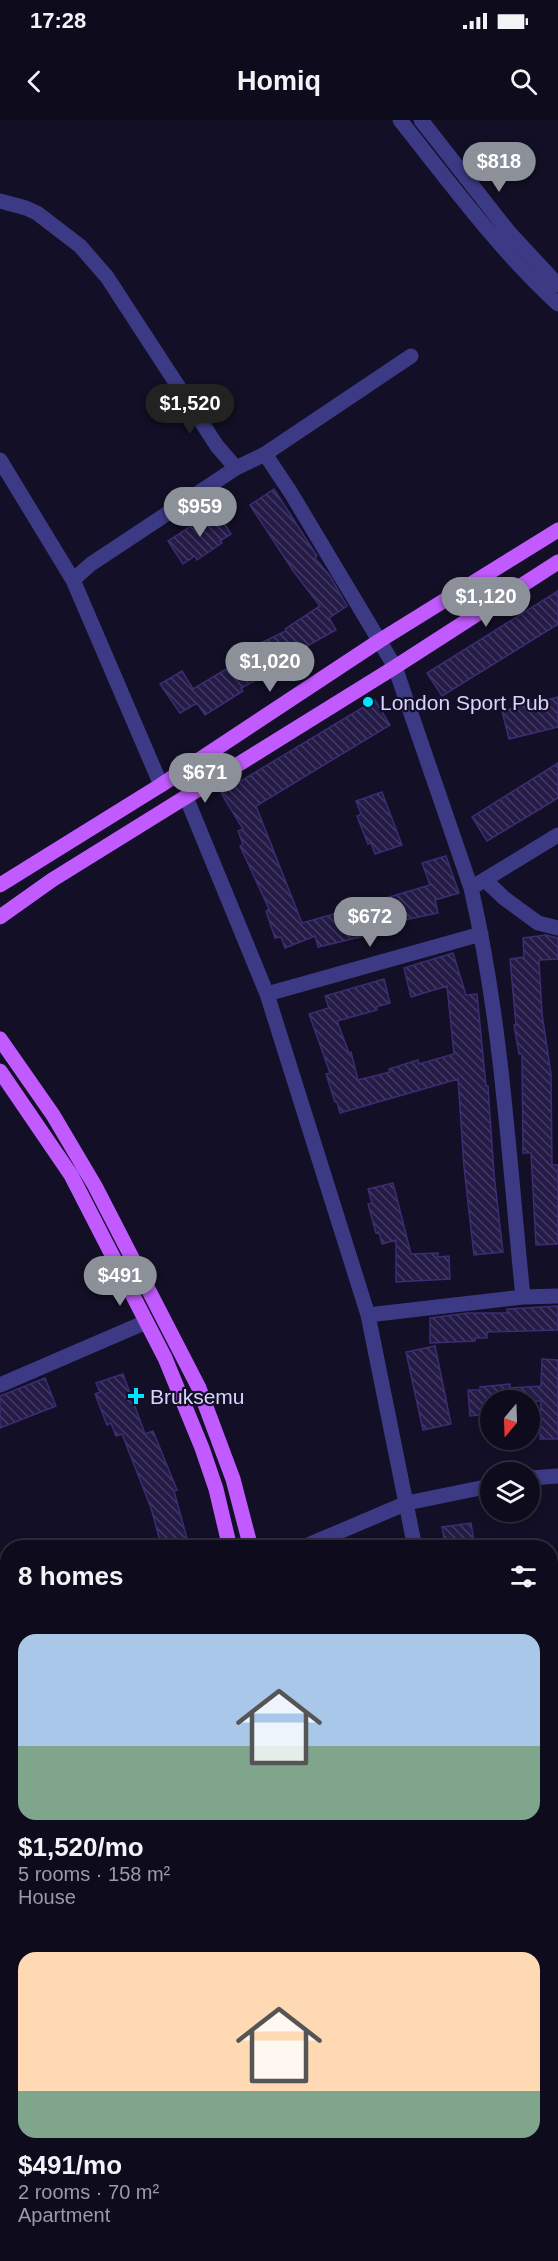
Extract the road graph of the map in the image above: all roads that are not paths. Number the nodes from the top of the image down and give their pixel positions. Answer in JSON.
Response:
{"nodes":[{"id":1,"x":400,"y":120,"type":"edge"},
{"id":2,"x":421,"y":120,"type":"edge"},
{"id":3,"x":0,"y":201,"type":"edge"},
{"id":4,"x":553,"y":283,"type":"edge"},
{"id":5,"x":558,"y":304,"type":"edge"},
{"id":6,"x":411,"y":356,"type":"dead end"},
{"id":7,"x":265,"y":454,"type":"junction"},
{"id":8,"x":0,"y":460,"type":"edge"},
{"id":9,"x":236,"y":468,"type":"junction"},
{"id":10,"x":558,"y":530,"type":"edge"},
{"id":11,"x":558,"y":562,"type":"edge"},
{"id":12,"x":73,"y":580,"type":"junction"},
{"id":13,"x":379,"y":641,"type":"junction"},
{"id":14,"x":395,"y":667,"type":"junction"},
{"id":15,"x":161,"y":785,"type":"junction"},
{"id":16,"x":186,"y":796,"type":"junction"},
{"id":17,"x":558,"y":835,"type":"edge"},
{"id":18,"x":478,"y":884,"type":"junction"},
{"id":19,"x":0,"y":885,"type":"edge"},
{"id":20,"x":0,"y":917,"type":"edge"},
{"id":21,"x":558,"y":928,"type":"edge"},
{"id":22,"x":482,"y":934,"type":"junction"},
{"id":23,"x":267,"y":994,"type":"junction"},
{"id":24,"x":0,"y":1039,"type":"edge"},
{"id":25,"x":0,"y":1071,"type":"edge"},
{"id":26,"x":558,"y":1296,"type":"edge"},
{"id":27,"x":523,"y":1297,"type":"junction"},
{"id":28,"x":368,"y":1315,"type":"junction"},
{"id":29,"x":146,"y":1322,"type":"junction"},
{"id":30,"x":0,"y":1385,"type":"edge"},
{"id":31,"x":558,"y":1476,"type":"edge"},
{"id":32,"x":540,"y":1477,"type":"edge"},
{"id":33,"x":480,"y":1488,"type":"edge"},
{"id":34,"x":407,"y":1503,"type":"junction"},
{"id":35,"x":228,"y":1540,"type":"edge"},
{"id":36,"x":249,"y":1540,"type":"edge"},
{"id":37,"x":320,"y":1540,"type":"edge"},
{"id":38,"x":414,"y":1540,"type":"edge"}],
"edges":[{"from":1,"to":4,"type":"street"},
{"from":2,"to":4,"type":"street"},
{"from":3,"to":9,"type":"street"},
{"from":4,"to":5,"type":"street"},
{"from":6,"to":7,"type":"street"},
{"from":7,"to":9,"type":"street"},
{"from":7,"to":13,"type":"street"},
{"from":8,"to":12,"type":"street"},
{"from":9,"to":12,"type":"street"},
{"from":10,"to":13,"type":"main road"},
{"from":11,"to":14,"type":"main road"},
{"from":12,"to":15,"type":"street"},
{"from":13,"to":14,"type":"street"},
{"from":13,"to":15,"type":"main road"},
{"from":14,"to":16,"type":"main road"},
{"from":14,"to":18,"type":"street"},
{"from":15,"to":19,"type":"main road"},
{"from":16,"to":20,"type":"main road"},
{"from":16,"to":23,"type":"street"},
{"from":17,"to":18,"type":"street"},
{"from":18,"to":21,"type":"street"},
{"from":18,"to":22,"type":"street"},
{"from":22,"to":23,"type":"street"},
{"from":22,"to":27,"type":"street"},
{"from":23,"to":28,"type":"street"},
{"from":24,"to":36,"type":"main road"},
{"from":25,"to":29,"type":"main road"},
{"from":26,"to":27,"type":"street"},
{"from":27,"to":28,"type":"street"},
{"from":28,"to":34,"type":"street"},
{"from":29,"to":30,"type":"street"},
{"from":29,"to":35,"type":"main road"},
{"from":31,"to":32,"type":"street"},
{"from":33,"to":34,"type":"street"},
{"from":34,"to":37,"type":"street"},
{"from":34,"to":38,"type":"street"}]}
